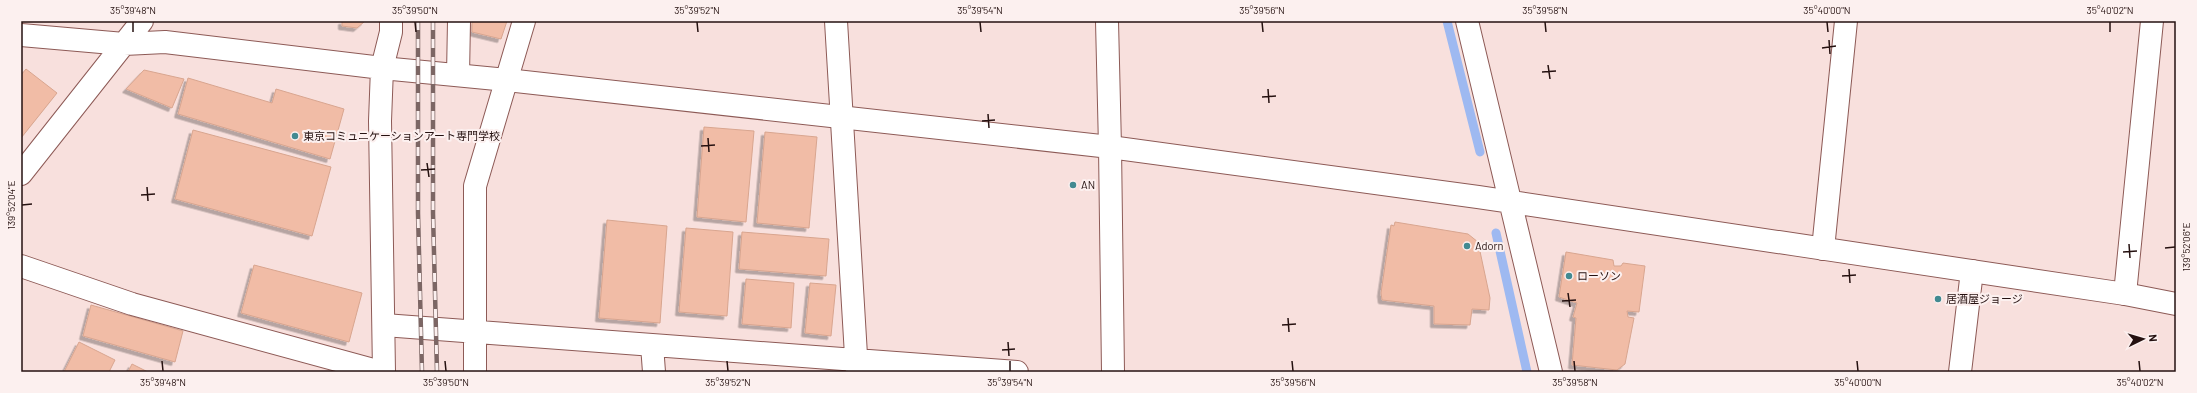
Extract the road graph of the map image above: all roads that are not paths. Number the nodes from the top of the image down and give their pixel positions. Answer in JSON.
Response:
{"nodes":[{"id":1,"x":142,"y":21,"type":"edge"},
{"id":2,"x":391,"y":21,"type":"edge"},
{"id":3,"x":458,"y":21,"type":"edge"},
{"id":4,"x":524,"y":21,"type":"edge"},
{"id":5,"x":836,"y":21,"type":"edge"},
{"id":6,"x":1107,"y":21,"type":"edge"},
{"id":7,"x":1467,"y":21,"type":"edge"},
{"id":8,"x":1846,"y":21,"type":"edge"},
{"id":9,"x":2152,"y":21,"type":"edge"},
{"id":10,"x":21,"y":35,"type":"edge"},
{"id":11,"x":124,"y":44,"type":"junction"},
{"id":12,"x":382,"y":68,"type":"junction"},
{"id":13,"x":458,"y":75,"type":"junction"},
{"id":14,"x":506,"y":80,"type":"junction"},
{"id":15,"x":841,"y":118,"type":"junction"},
{"id":16,"x":1110,"y":147,"type":"junction"},
{"id":17,"x":21,"y":174,"type":"edge"},
{"id":18,"x":1511,"y":203,"type":"junction"},
{"id":19,"x":1823,"y":249,"type":"junction"},
{"id":20,"x":21,"y":266,"type":"edge"},
{"id":21,"x":1972,"y":271,"type":"junction"},
{"id":22,"x":2125,"y":294,"type":"junction"},
{"id":23,"x":2176,"y":304,"type":"edge"},
{"id":24,"x":384,"y":325,"type":"junction"},
{"id":25,"x":474,"y":332,"type":"junction"},
{"id":26,"x":652,"y":345,"type":"junction"},
{"id":27,"x":857,"y":366,"type":"edge"},
{"id":28,"x":382,"y":372,"type":"edge"},
{"id":29,"x":475,"y":372,"type":"edge"},
{"id":30,"x":654,"y":372,"type":"edge"},
{"id":31,"x":1017,"y":372,"type":"edge"},
{"id":32,"x":1113,"y":372,"type":"edge"},
{"id":33,"x":1551,"y":372,"type":"edge"},
{"id":34,"x":1960,"y":372,"type":"edge"}],
"edges":[{"from":1,"to":11,"type":"street"},
{"from":2,"to":12,"type":"street"},
{"from":3,"to":13,"type":"street"},
{"from":4,"to":14,"type":"street"},
{"from":5,"to":15,"type":"street"},
{"from":6,"to":16,"type":"street"},
{"from":7,"to":18,"type":"street"},
{"from":8,"to":19,"type":"street"},
{"from":9,"to":22,"type":"street"},
{"from":10,"to":11,"type":"street"},
{"from":11,"to":12,"type":"street"},
{"from":11,"to":17,"type":"street"},
{"from":12,"to":13,"type":"street"},
{"from":12,"to":24,"type":"street"},
{"from":13,"to":14,"type":"street"},
{"from":14,"to":15,"type":"street"},
{"from":14,"to":25,"type":"street"},
{"from":15,"to":16,"type":"street"},
{"from":15,"to":27,"type":"street"},
{"from":16,"to":18,"type":"street"},
{"from":16,"to":32,"type":"street"},
{"from":18,"to":19,"type":"street"},
{"from":18,"to":33,"type":"street"},
{"from":19,"to":21,"type":"street"},
{"from":20,"to":28,"type":"street"},
{"from":21,"to":22,"type":"street"},
{"from":21,"to":34,"type":"street"},
{"from":22,"to":23,"type":"street"},
{"from":24,"to":25,"type":"street"},
{"from":24,"to":28,"type":"street"},
{"from":25,"to":26,"type":"street"},
{"from":25,"to":29,"type":"street"},
{"from":26,"to":27,"type":"street"},
{"from":26,"to":30,"type":"street"},
{"from":27,"to":31,"type":"street"}]}
